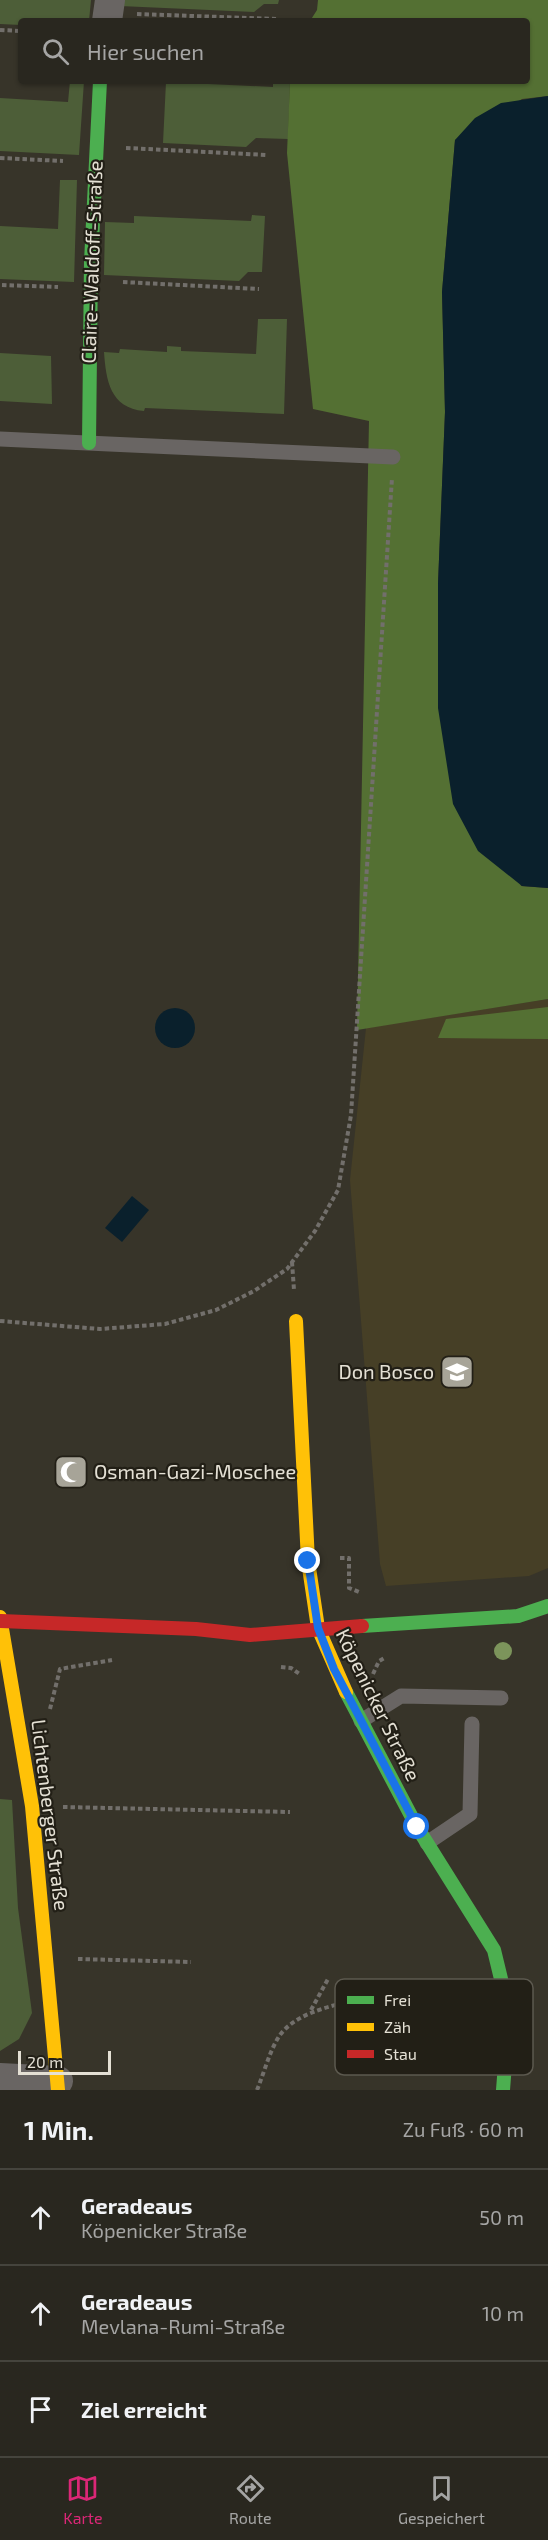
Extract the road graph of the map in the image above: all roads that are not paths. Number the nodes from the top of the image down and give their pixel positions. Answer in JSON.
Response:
{"nodes":[{"id":1,"x":100,"y":84,"type":"edge"},
{"id":2,"x":0,"y":439,"type":"edge"},
{"id":3,"x":89,"y":443,"type":"junction"},
{"id":4,"x":393,"y":457,"type":"road end"},
{"id":5,"x":296,"y":1321,"type":"dead end"},
{"id":6,"x":548,"y":1606,"type":"edge"},
{"id":7,"x":0,"y":1619,"type":"edge"},
{"id":8,"x":318,"y":1628,"type":"junction"},
{"id":9,"x":501,"y":1698,"type":"dead end"},
{"id":10,"x":361,"y":1721,"type":"junction"},
{"id":11,"x":472,"y":1724,"type":"dead end"},
{"id":12,"x":427,"y":1843,"type":"junction"},
{"id":13,"x":501,"y":1979,"type":"edge"},
{"id":14,"x":504,"y":2075,"type":"edge"},
{"id":15,"x":0,"y":2078,"type":"edge"},
{"id":16,"x":58,"y":2085,"type":"edge"},
{"id":17,"x":503,"y":2090,"type":"edge"}],
"edges":[{"from":1,"to":3,"type":"street","name":"Claire-Waldoff-Straße"},
{"from":2,"to":3,"type":"lane"},
{"from":3,"to":4,"type":"lane"},
{"from":5,"to":8,"type":"street"},
{"from":6,"to":8,"type":"street"},
{"from":7,"to":8,"type":"street","name":"Köpenicker Straße"},
{"from":7,"to":16,"type":"street","name":"Lichtenberger Straße"},
{"from":8,"to":10,"type":"street","name":"Köpenicker Straße"},
{"from":9,"to":10,"type":"lane"},
{"from":10,"to":12,"type":"street","name":"Köpenicker Straße"},
{"from":11,"to":12,"type":"lane"},
{"from":12,"to":13,"type":"street","name":"Köpenicker Straße"},
{"from":14,"to":17,"type":"street","name":"Köpenicker Straße"},
{"from":15,"to":16,"type":"street"}]}
